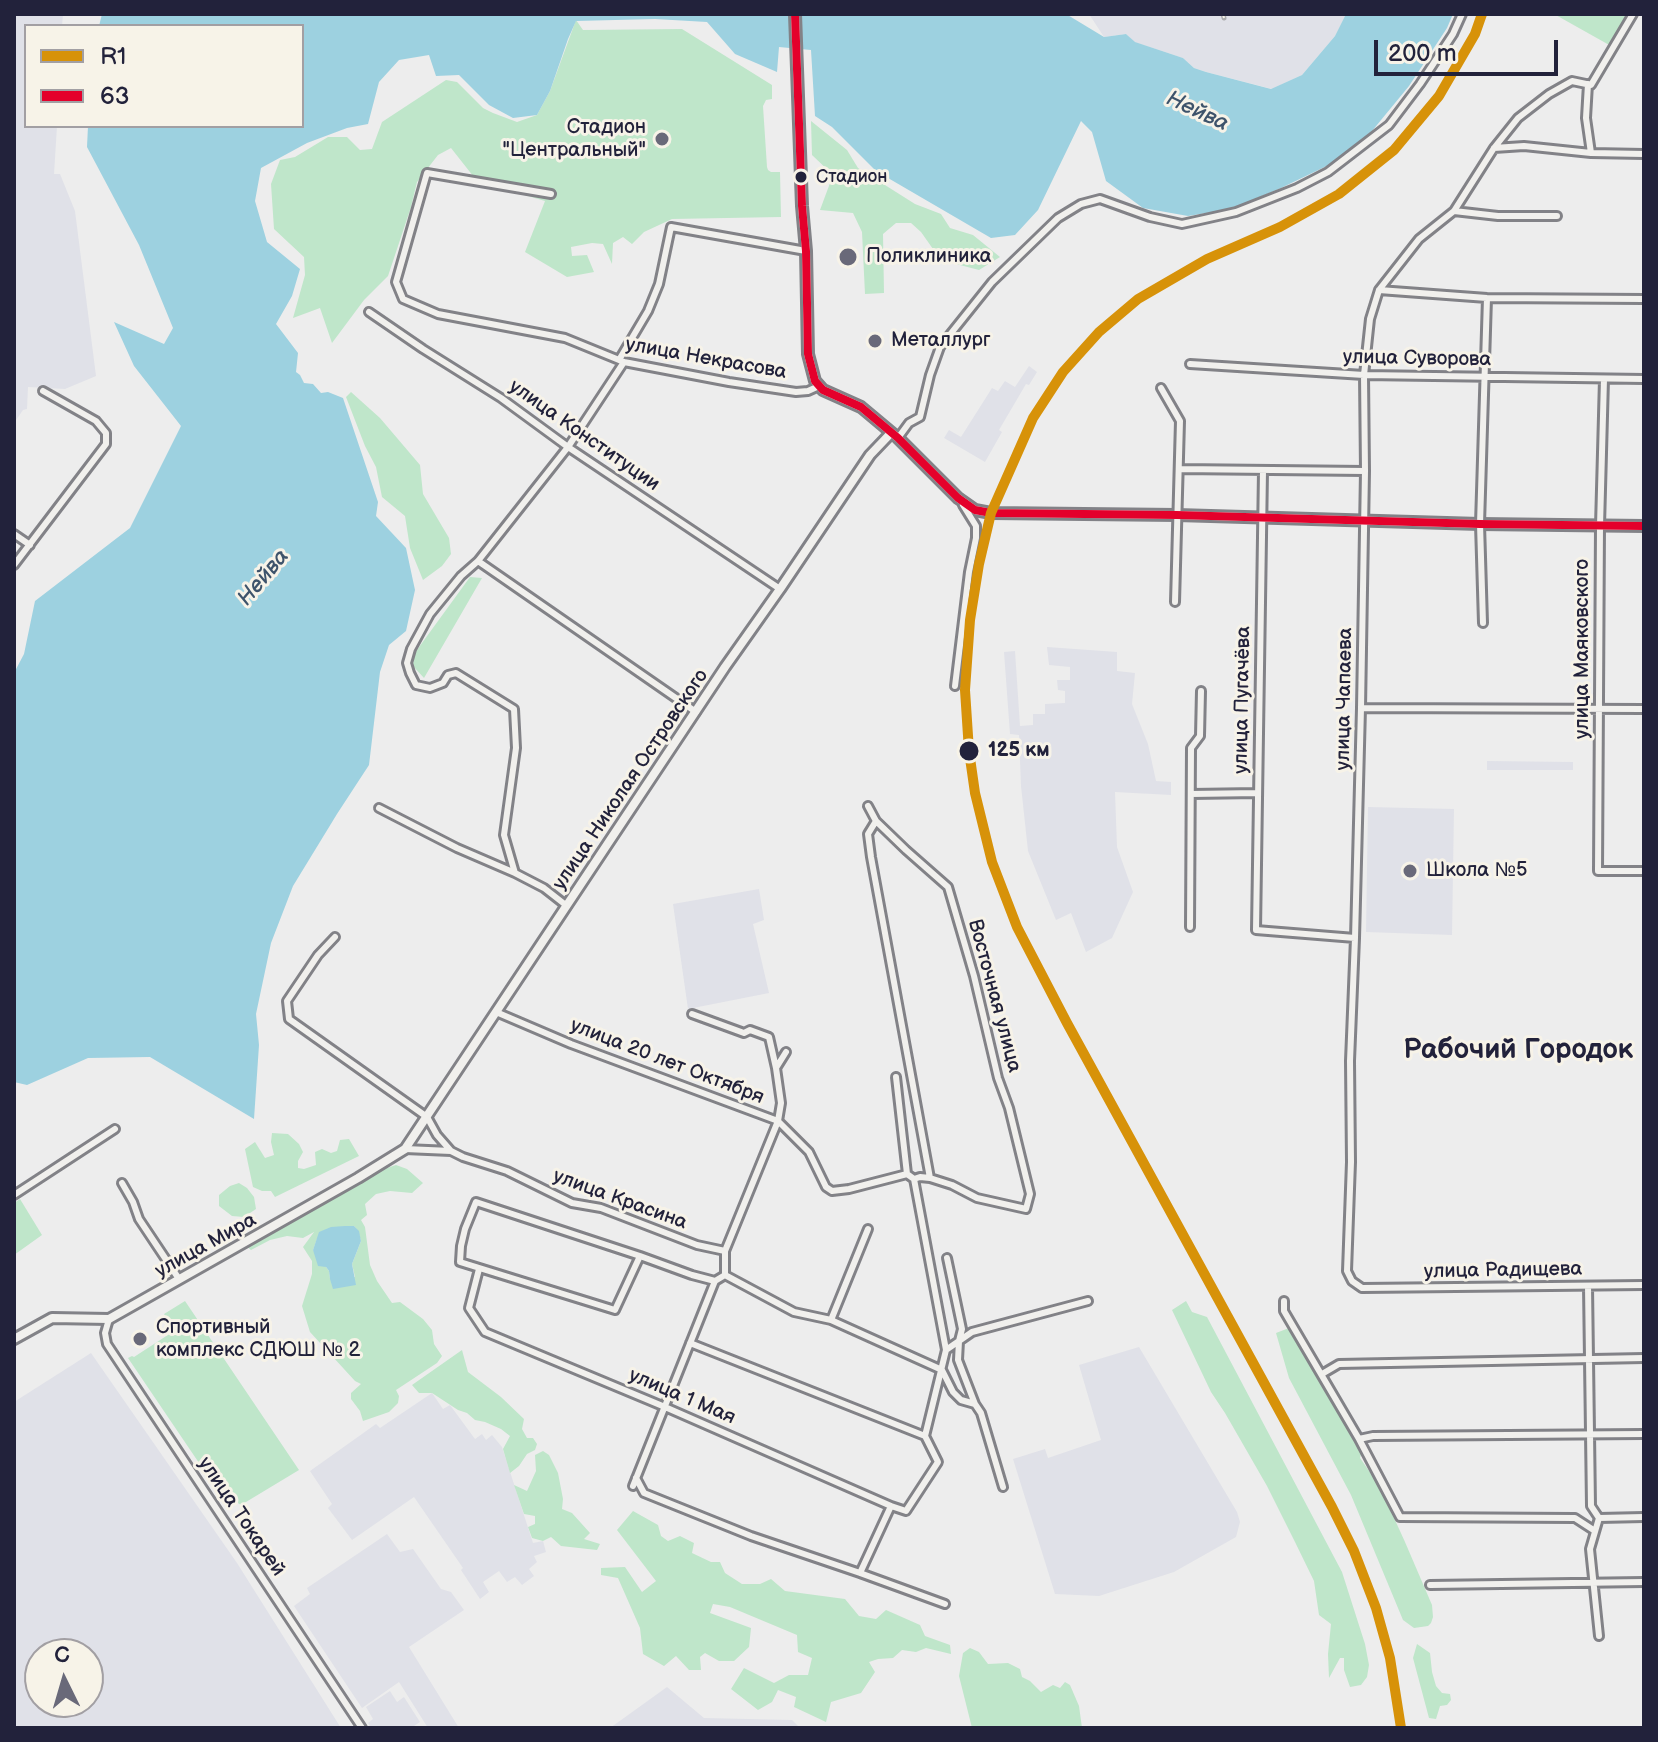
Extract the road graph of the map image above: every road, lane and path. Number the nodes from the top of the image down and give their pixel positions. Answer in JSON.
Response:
{"nodes":[{"id":1,"x":795,"y":14,"type":"edge"},
{"id":2,"x":1462,"y":14,"type":"edge"},
{"id":3,"x":1633,"y":14,"type":"edge"},
{"id":4,"x":1588,"y":84,"type":"junction"},
{"id":5,"x":1494,"y":148,"type":"junction"},
{"id":6,"x":1591,"y":153,"type":"junction"},
{"id":7,"x":1644,"y":154,"type":"edge"},
{"id":8,"x":551,"y":194,"type":"dead end"},
{"id":9,"x":1454,"y":211,"type":"junction"},
{"id":10,"x":1557,"y":216,"type":"dead end"},
{"id":11,"x":806,"y":251,"type":"junction"},
{"id":12,"x":1379,"y":290,"type":"junction"},
{"id":13,"x":1487,"y":298,"type":"junction"},
{"id":14,"x":1644,"y":299,"type":"edge"},
{"id":15,"x":369,"y":312,"type":"dead end"},
{"id":16,"x":621,"y":361,"type":"junction"},
{"id":17,"x":1190,"y":364,"type":"dead end"},
{"id":18,"x":1364,"y":375,"type":"junction"},
{"id":19,"x":1485,"y":377,"type":"junction"},
{"id":20,"x":1604,"y":379,"type":"junction"},
{"id":21,"x":1644,"y":379,"type":"edge"},
{"id":22,"x":819,"y":386,"type":"junction"},
{"id":23,"x":1161,"y":388,"type":"dead end"},
{"id":24,"x":43,"y":391,"type":"dead end"},
{"id":25,"x":894,"y":435,"type":"junction"},
{"id":26,"x":568,"y":447,"type":"junction"},
{"id":27,"x":1179,"y":469,"type":"junction"},
{"id":28,"x":1263,"y":471,"type":"junction"},
{"id":29,"x":1365,"y":471,"type":"junction"},
{"id":30,"x":958,"y":498,"type":"junction"},
{"id":31,"x":1177,"y":515,"type":"junction"},
{"id":32,"x":1262,"y":518,"type":"junction"},
{"id":33,"x":1364,"y":520,"type":"junction"},
{"id":34,"x":1480,"y":524,"type":"junction"},
{"id":35,"x":1600,"y":526,"type":"junction"},
{"id":36,"x":1644,"y":526,"type":"edge"},
{"id":37,"x":14,"y":534,"type":"edge"},
{"id":38,"x":30,"y":545,"type":"junction"},
{"id":39,"x":478,"y":561,"type":"junction"},
{"id":40,"x":14,"y":565,"type":"edge"},
{"id":41,"x":780,"y":589,"type":"junction"},
{"id":42,"x":1175,"y":602,"type":"dead end"},
{"id":43,"x":1483,"y":623,"type":"dead end"},
{"id":44,"x":955,"y":686,"type":"dead end"},
{"id":45,"x":1201,"y":691,"type":"dead end"},
{"id":46,"x":1361,"y":708,"type":"junction"},
{"id":47,"x":1599,"y":709,"type":"junction"},
{"id":48,"x":1644,"y":709,"type":"edge"},
{"id":49,"x":696,"y":712,"type":"junction"},
{"id":50,"x":1258,"y":793,"type":"junction"},
{"id":51,"x":1191,"y":794,"type":"junction"},
{"id":52,"x":868,"y":806,"type":"dead end"},
{"id":53,"x":379,"y":808,"type":"dead end"},
{"id":54,"x":876,"y":821,"type":"junction"},
{"id":55,"x":1644,"y":871,"type":"edge"},
{"id":56,"x":515,"y":873,"type":"junction"},
{"id":57,"x":567,"y":906,"type":"junction"},
{"id":58,"x":1190,"y":927,"type":"dead end"},
{"id":59,"x":335,"y":937,"type":"dead end"},
{"id":60,"x":1355,"y":938,"type":"junction"},
{"id":61,"x":496,"y":1012,"type":"junction"},
{"id":62,"x":692,"y":1014,"type":"dead end"},
{"id":63,"x":786,"y":1052,"type":"dead end"},
{"id":64,"x":776,"y":1068,"type":"junction"},
{"id":65,"x":896,"y":1077,"type":"dead end"},
{"id":66,"x":427,"y":1117,"type":"junction"},
{"id":67,"x":778,"y":1121,"type":"junction"},
{"id":68,"x":115,"y":1129,"type":"dead end"},
{"id":69,"x":405,"y":1149,"type":"junction"},
{"id":70,"x":451,"y":1151,"type":"junction"},
{"id":71,"x":910,"y":1177,"type":"junction"},
{"id":72,"x":930,"y":1178,"type":"junction"},
{"id":73,"x":122,"y":1183,"type":"dead end"},
{"id":74,"x":14,"y":1195,"type":"edge"},
{"id":75,"x":1026,"y":1209,"type":"joint"},
{"id":76,"x":868,"y":1229,"type":"dead end"},
{"id":77,"x":725,"y":1251,"type":"junction"},
{"id":78,"x":640,"y":1256,"type":"junction"},
{"id":79,"x":947,"y":1258,"type":"dead end"},
{"id":80,"x":479,"y":1269,"type":"junction"},
{"id":81,"x":725,"y":1275,"type":"junction"},
{"id":82,"x":179,"y":1279,"type":"junction"},
{"id":83,"x":715,"y":1281,"type":"junction"},
{"id":84,"x":1644,"y":1285,"type":"edge"},
{"id":85,"x":1588,"y":1286,"type":"junction"},
{"id":86,"x":1362,"y":1288,"type":"joint"},
{"id":87,"x":1088,"y":1301,"type":"dead end"},
{"id":88,"x":1284,"y":1301,"type":"dead end"},
{"id":89,"x":109,"y":1319,"type":"junction"},
{"id":90,"x":831,"y":1320,"type":"junction"},
{"id":91,"x":14,"y":1339,"type":"edge"},
{"id":92,"x":959,"y":1341,"type":"junction"},
{"id":93,"x":690,"y":1343,"type":"junction"},
{"id":94,"x":946,"y":1350,"type":"junction"},
{"id":95,"x":1644,"y":1358,"type":"edge"},
{"id":96,"x":1588,"y":1359,"type":"junction"},
{"id":97,"x":942,"y":1370,"type":"junction"},
{"id":98,"x":1322,"y":1374,"type":"junction"},
{"id":99,"x":975,"y":1404,"type":"junction"},
{"id":100,"x":665,"y":1407,"type":"junction"},
{"id":101,"x":1644,"y":1434,"type":"edge"},
{"id":102,"x":1589,"y":1435,"type":"junction"},
{"id":103,"x":925,"y":1436,"type":"junction"},
{"id":104,"x":1359,"y":1439,"type":"junction"},
{"id":105,"x":636,"y":1478,"type":"junction"},
{"id":106,"x":633,"y":1486,"type":"dead end"},
{"id":107,"x":1003,"y":1487,"type":"dead end"},
{"id":108,"x":891,"y":1506,"type":"junction"},
{"id":109,"x":1644,"y":1517,"type":"edge"},
{"id":110,"x":1599,"y":1518,"type":"junction"},
{"id":111,"x":1595,"y":1531,"type":"junction"},
{"id":112,"x":860,"y":1573,"type":"junction"},
{"id":113,"x":1644,"y":1582,"type":"edge"},
{"id":114,"x":1594,"y":1583,"type":"junction"},
{"id":115,"x":1430,"y":1585,"type":"dead end"},
{"id":116,"x":945,"y":1604,"type":"dead end"},
{"id":117,"x":1599,"y":1636,"type":"dead end"},
{"id":118,"x":362,"y":1728,"type":"edge"}],
"edges":[{"from":1,"to":11,"type":"main road"},
{"from":2,"to":25,"type":"street"},
{"from":3,"to":4,"type":"street"},
{"from":4,"to":5,"type":"street","name":"улица Чапаева"},
{"from":4,"to":6,"type":"street"},
{"from":5,"to":6,"type":"street"},
{"from":5,"to":9,"type":"street","name":"улица Чапаева"},
{"from":6,"to":7,"type":"street"},
{"from":8,"to":16,"type":"street","name":"улица Некрасова"},
{"from":9,"to":10,"type":"street"},
{"from":9,"to":12,"type":"street","name":"улица Чапаева"},
{"from":11,"to":16,"type":"street"},
{"from":11,"to":22,"type":"main road"},
{"from":12,"to":13,"type":"street"},
{"from":12,"to":18,"type":"street","name":"улица Чапаева"},
{"from":13,"to":14,"type":"street"},
{"from":13,"to":19,"type":"street"},
{"from":15,"to":26,"type":"street","name":"улица Конституции"},
{"from":16,"to":22,"type":"street","name":"улица Некрасова"},
{"from":16,"to":26,"type":"street"},
{"from":17,"to":18,"type":"street","name":"улица Суворова"},
{"from":18,"to":19,"type":"street","name":"улица Суворова"},
{"from":18,"to":29,"type":"street","name":"улица Чапаева"},
{"from":19,"to":20,"type":"street","name":"улица Суворова"},
{"from":19,"to":34,"type":"street"},
{"from":20,"to":21,"type":"street","name":"улица Суворова"},
{"from":20,"to":35,"type":"street","name":"улица Маяковского"},
{"from":22,"to":25,"type":"main road"},
{"from":23,"to":27,"type":"street"},
{"from":24,"to":38,"type":"street"},
{"from":25,"to":30,"type":"main road"},
{"from":25,"to":41,"type":"main road","name":"улица Николая Островского"},
{"from":26,"to":39,"type":"street"},
{"from":26,"to":41,"type":"street","name":"улица Конституции"},
{"from":27,"to":28,"type":"street"},
{"from":27,"to":31,"type":"street"},
{"from":28,"to":29,"type":"street"},
{"from":28,"to":32,"type":"street","name":"улица Пугачёва"},
{"from":29,"to":33,"type":"street","name":"улица Чапаева"},
{"from":30,"to":31,"type":"main road"},
{"from":30,"to":44,"type":"street"},
{"from":31,"to":32,"type":"main road"},
{"from":31,"to":42,"type":"street"},
{"from":32,"to":33,"type":"main road"},
{"from":32,"to":50,"type":"street","name":"улица Пугачёва"},
{"from":33,"to":34,"type":"main road"},
{"from":33,"to":46,"type":"street","name":"улица Чапаева"},
{"from":34,"to":35,"type":"main road"},
{"from":34,"to":43,"type":"street"},
{"from":35,"to":36,"type":"main road"},
{"from":35,"to":47,"type":"street","name":"улица Маяковского"},
{"from":37,"to":38,"type":"street"},
{"from":38,"to":40,"type":"street"},
{"from":39,"to":49,"type":"street"},
{"from":39,"to":56,"type":"street"},
{"from":41,"to":49,"type":"main road","name":"улица Николая Островского"},
{"from":45,"to":51,"type":"street"},
{"from":46,"to":47,"type":"street"},
{"from":46,"to":60,"type":"street","name":"улица Чапаева"},
{"from":47,"to":48,"type":"street"},
{"from":47,"to":55,"type":"street","name":"улица Маяковского"},
{"from":49,"to":57,"type":"main road","name":"улица Николая Островского"},
{"from":50,"to":51,"type":"street"},
{"from":50,"to":60,"type":"street","name":"улица Пугачёва"},
{"from":51,"to":58,"type":"street"},
{"from":52,"to":54,"type":"street","name":"Восточная улица"},
{"from":53,"to":56,"type":"street"},
{"from":54,"to":72,"type":"street"},
{"from":54,"to":75,"type":"street","name":"Восточная улица"},
{"from":56,"to":57,"type":"street"},
{"from":57,"to":61,"type":"main road","name":"улица Николая Островского"},
{"from":59,"to":66,"type":"street"},
{"from":60,"to":86,"type":"street","name":"улица Чапаева"},
{"from":61,"to":66,"type":"main road","name":"улица Николая Островского"},
{"from":61,"to":67,"type":"street","name":"улица 20 лет Октября"},
{"from":62,"to":64,"type":"street"},
{"from":63,"to":64,"type":"street"},
{"from":64,"to":67,"type":"street"},
{"from":65,"to":71,"type":"street"},
{"from":66,"to":69,"type":"main road","name":"улица Николая Островского"},
{"from":66,"to":70,"type":"street"},
{"from":67,"to":71,"type":"street","name":"улица 20 лет Октября"},
{"from":67,"to":77,"type":"street"},
{"from":68,"to":74,"type":"street"},
{"from":69,"to":70,"type":"street","name":"улица Красина"},
{"from":69,"to":82,"type":"main road","name":"улица Мира"},
{"from":70,"to":77,"type":"street","name":"улица Красина"},
{"from":71,"to":72,"type":"street","name":"улица 20 лет Октября"},
{"from":71,"to":94,"type":"street"},
{"from":72,"to":75,"type":"street","name":"улица 20 лет Октября"},
{"from":73,"to":82,"type":"street"},
{"from":76,"to":90,"type":"street"},
{"from":77,"to":81,"type":"street"},
{"from":78,"to":80,"type":"street"},
{"from":78,"to":80,"type":"street"},
{"from":78,"to":83,"type":"street"},
{"from":79,"to":92,"type":"street"},
{"from":80,"to":100,"type":"street","name":"улица 1 Мая"},
{"from":81,"to":83,"type":"street"},
{"from":81,"to":90,"type":"street"},
{"from":82,"to":89,"type":"main road","name":"улица Мира"},
{"from":83,"to":93,"type":"street"},
{"from":84,"to":85,"type":"street","name":"улица Радищева"},
{"from":85,"to":86,"type":"street","name":"улица Радищева"},
{"from":85,"to":96,"type":"street"},
{"from":87,"to":92,"type":"street"},
{"from":88,"to":98,"type":"street"},
{"from":89,"to":91,"type":"main road"},
{"from":89,"to":118,"type":"street","name":"улица Токарей"},
{"from":90,"to":97,"type":"street"},
{"from":92,"to":94,"type":"street"},
{"from":92,"to":99,"type":"street"},
{"from":93,"to":100,"type":"street"},
{"from":93,"to":103,"type":"street"},
{"from":94,"to":97,"type":"street"},
{"from":95,"to":96,"type":"street"},
{"from":96,"to":98,"type":"street"},
{"from":96,"to":102,"type":"street"},
{"from":97,"to":99,"type":"street"},
{"from":97,"to":103,"type":"street"},
{"from":98,"to":104,"type":"street"},
{"from":99,"to":107,"type":"street"},
{"from":100,"to":105,"type":"street"},
{"from":100,"to":108,"type":"street","name":"улица 1 Мая"},
{"from":101,"to":102,"type":"street"},
{"from":102,"to":104,"type":"street"},
{"from":102,"to":110,"type":"street"},
{"from":103,"to":108,"type":"street"},
{"from":104,"to":111,"type":"street"},
{"from":105,"to":106,"type":"street"},
{"from":105,"to":112,"type":"street"},
{"from":108,"to":112,"type":"street"},
{"from":109,"to":110,"type":"street"},
{"from":110,"to":111,"type":"street"},
{"from":111,"to":114,"type":"street"},
{"from":112,"to":116,"type":"street"},
{"from":113,"to":114,"type":"street"},
{"from":114,"to":115,"type":"street"},
{"from":114,"to":117,"type":"street"}]}
